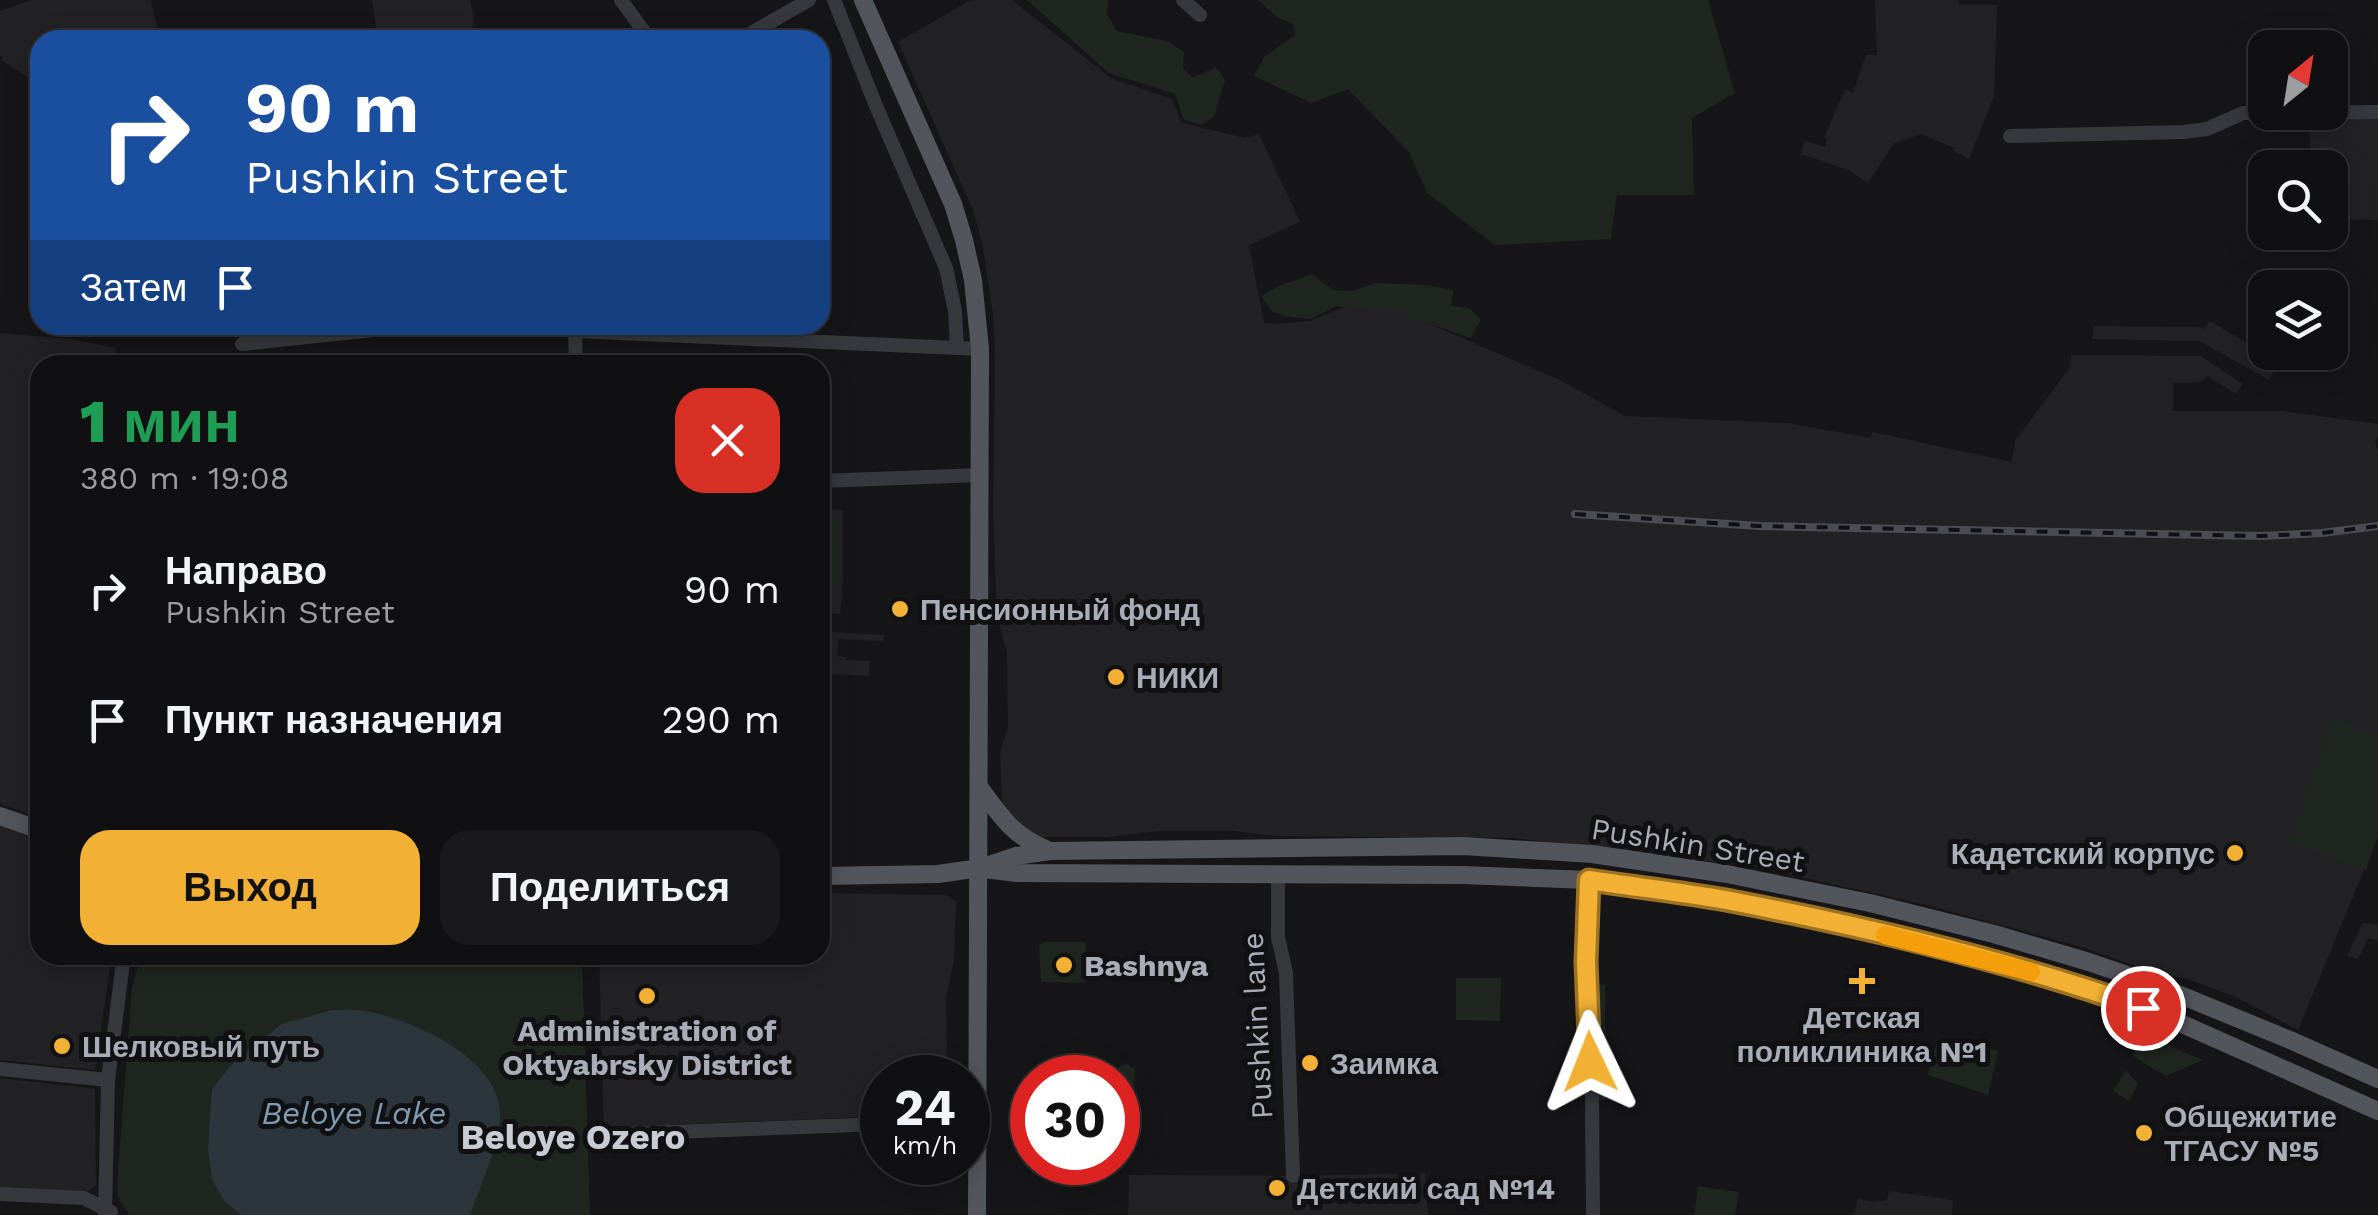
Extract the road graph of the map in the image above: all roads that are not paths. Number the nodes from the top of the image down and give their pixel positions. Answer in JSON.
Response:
{"nodes":[{"id":1,"x":621,"y":0,"type":"edge"},
{"id":2,"x":809,"y":0,"type":"edge"},
{"id":3,"x":834,"y":0,"type":"edge"},
{"id":4,"x":863,"y":0,"type":"edge"},
{"id":5,"x":1184,"y":0,"type":"edge"},
{"id":6,"x":1200,"y":15,"type":"dead end"},
{"id":7,"x":643,"y":30,"type":"edge"},
{"id":8,"x":757,"y":30,"type":"edge"},
{"id":9,"x":2378,"y":112,"type":"edge"},
{"id":10,"x":2010,"y":136,"type":"dead end"},
{"id":11,"x":316,"y":335,"type":"edge"},
{"id":12,"x":760,"y":335,"type":"edge"},
{"id":13,"x":242,"y":344,"type":"dead end"},
{"id":14,"x":956,"y":348,"type":"junction"},
{"id":15,"x":980,"y":349,"type":"junction"},
{"id":16,"x":980,"y":476,"type":"junction"},
{"id":17,"x":830,"y":481,"type":"edge"},
{"id":18,"x":980,"y":788,"type":"junction"},
{"id":19,"x":0,"y":816,"type":"edge"},
{"id":20,"x":30,"y":826,"type":"edge"},
{"id":21,"x":1050,"y":851,"type":"junction"},
{"id":22,"x":980,"y":868,"type":"junction"},
{"id":23,"x":1278,"y":874,"type":"junction"},
{"id":24,"x":830,"y":876,"type":"edge"},
{"id":25,"x":1589,"y":880,"type":"junction"},
{"id":26,"x":125,"y":965,"type":"edge"},
{"id":27,"x":975,"y":1055,"type":"edge"},
{"id":28,"x":0,"y":1069,"type":"edge"},
{"id":29,"x":2378,"y":1079,"type":"edge"},
{"id":30,"x":108,"y":1080,"type":"junction"},
{"id":31,"x":2378,"y":1112,"type":"edge"},
{"id":32,"x":860,"y":1125,"type":"edge"},
{"id":33,"x":596,"y":1135,"type":"dead end"},
{"id":34,"x":1293,"y":1176,"type":"dead end"},
{"id":35,"x":976,"y":1185,"type":"edge"},
{"id":36,"x":0,"y":1194,"type":"edge"},
{"id":37,"x":108,"y":1213,"type":"edge"},
{"id":38,"x":977,"y":1215,"type":"edge"},
{"id":39,"x":1593,"y":1215,"type":"edge"}],
"edges":[{"from":1,"to":7,"type":"street"},
{"from":2,"to":8,"type":"street"},
{"from":3,"to":14,"type":"street"},
{"from":4,"to":15,"type":"main road"},
{"from":5,"to":6,"type":"street"},
{"from":9,"to":10,"type":"street"},
{"from":11,"to":13,"type":"street"},
{"from":12,"to":14,"type":"street"},
{"from":14,"to":15,"type":"street"},
{"from":15,"to":16,"type":"main road"},
{"from":16,"to":17,"type":"street"},
{"from":16,"to":18,"type":"main road"},
{"from":18,"to":21,"type":"main road"},
{"from":18,"to":22,"type":"main road"},
{"from":19,"to":20,"type":"main road"},
{"from":21,"to":22,"type":"main road","name":"Pushkin Street"},
{"from":21,"to":29,"type":"main road","name":"Pushkin Street"},
{"from":22,"to":23,"type":"main road","name":"Pushkin Street"},
{"from":22,"to":24,"type":"main road","name":"Pushkin Street"},
{"from":22,"to":27,"type":"main road"},
{"from":23,"to":25,"type":"main road","name":"Pushkin Street"},
{"from":23,"to":34,"type":"street","name":"Pushkin lane"},
{"from":25,"to":31,"type":"main road","name":"Pushkin Street"},
{"from":25,"to":39,"type":"street"},
{"from":26,"to":30,"type":"street"},
{"from":28,"to":30,"type":"street"},
{"from":30,"to":37,"type":"street"},
{"from":32,"to":33,"type":"street"},
{"from":35,"to":38,"type":"main road"},
{"from":36,"to":37,"type":"street"}]}
